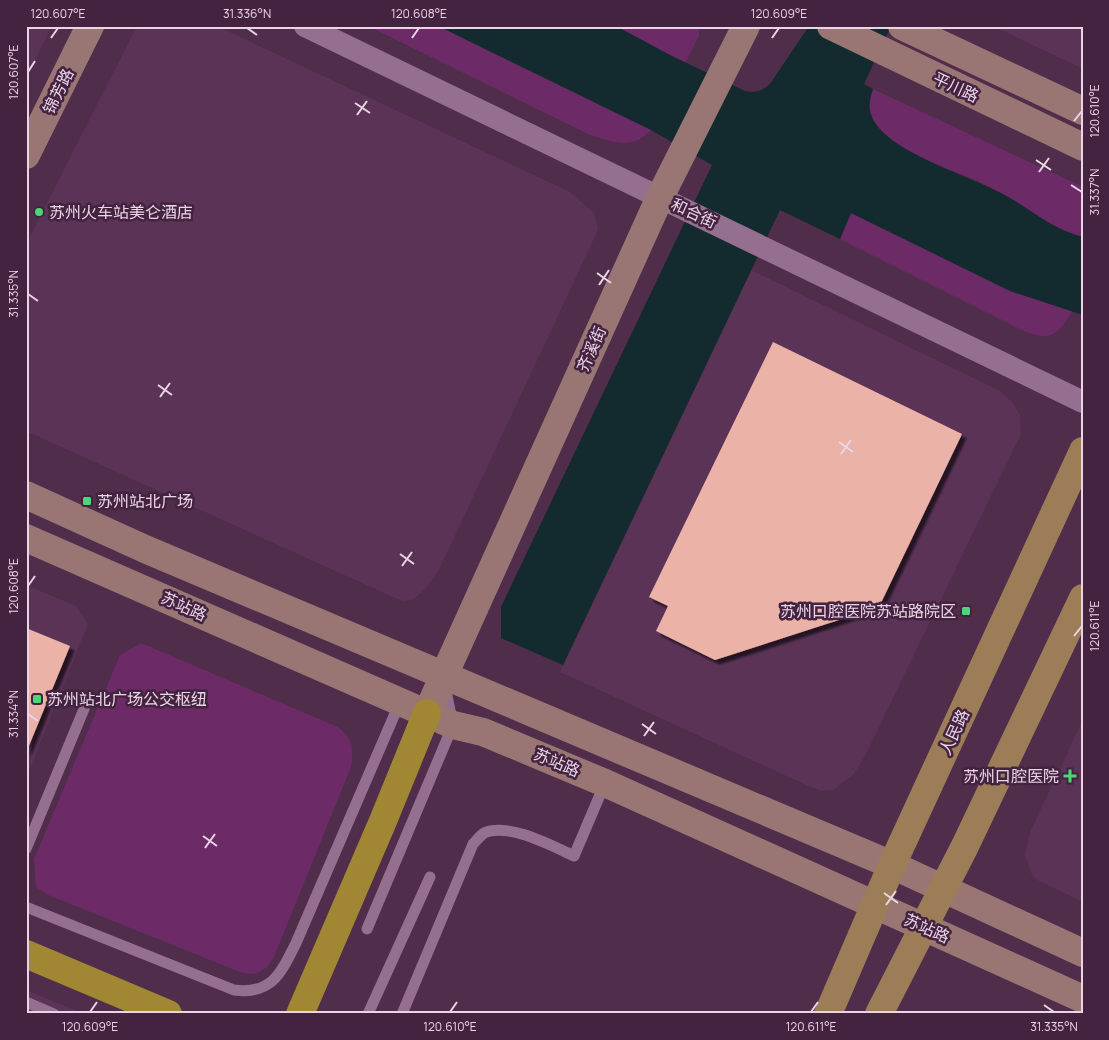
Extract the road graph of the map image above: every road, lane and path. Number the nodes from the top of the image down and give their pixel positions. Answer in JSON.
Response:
{"nodes":[{"id":1,"x":90,"y":26,"type":"edge"},
{"id":2,"x":305,"y":26,"type":"edge"},
{"id":3,"x":830,"y":26,"type":"edge"},
{"id":4,"x":909,"y":29,"type":"edge"},
{"id":5,"x":740,"y":37,"type":"edge"},
{"id":6,"x":1083,"y":111,"type":"edge"},
{"id":7,"x":1083,"y":147,"type":"edge"},
{"id":8,"x":26,"y":155,"type":"edge"},
{"id":9,"x":671,"y":202,"type":"junction"},
{"id":10,"x":1083,"y":402,"type":"edge"},
{"id":11,"x":1083,"y":452,"type":"edge"},
{"id":12,"x":26,"y":496,"type":"edge"},
{"id":13,"x":26,"y":538,"type":"edge"},
{"id":14,"x":1083,"y":598,"type":"edge"},
{"id":15,"x":443,"y":675,"type":"junction"},
{"id":16,"x":400,"y":702,"type":"junction"},
{"id":17,"x":84,"y":709,"type":"dead end"},
{"id":18,"x":427,"y":713,"type":"junction"},
{"id":19,"x":453,"y":724,"type":"junction"},
{"id":20,"x":605,"y":783,"type":"junction"},
{"id":21,"x":26,"y":849,"type":"edge"},
{"id":22,"x":892,"y":865,"type":"junction"},
{"id":23,"x":430,"y":877,"type":"dead end"},
{"id":24,"x":944,"y":888,"type":"junction"},
{"id":25,"x":874,"y":905,"type":"junction"},
{"id":26,"x":26,"y":907,"type":"edge"},
{"id":27,"x":923,"y":926,"type":"junction"},
{"id":28,"x":367,"y":929,"type":"dead end"},
{"id":29,"x":1083,"y":953,"type":"edge"},
{"id":30,"x":26,"y":954,"type":"edge"},
{"id":31,"x":1083,"y":999,"type":"edge"},
{"id":32,"x":26,"y":1002,"type":"edge"},
{"id":33,"x":54,"y":1014,"type":"edge"},
{"id":34,"x":168,"y":1014,"type":"edge"},
{"id":35,"x":300,"y":1014,"type":"edge"},
{"id":36,"x":368,"y":1014,"type":"edge"},
{"id":37,"x":402,"y":1014,"type":"edge"},
{"id":38,"x":828,"y":1014,"type":"edge"},
{"id":39,"x":879,"y":1014,"type":"edge"}],
"edges":[{"from":1,"to":8,"type":"main road","name":"锦芳路"},
{"from":2,"to":9,"type":"street","name":"和合街"},
{"from":3,"to":7,"type":"main road","name":"平川路"},
{"from":4,"to":6,"type":"main road","name":"平川路"},
{"from":5,"to":9,"type":"main road","name":"齐溪街"},
{"from":9,"to":10,"type":"street","name":"和合街"},
{"from":9,"to":15,"type":"main road","name":"齐溪街"},
{"from":11,"to":22,"type":"main road","name":"人民路"},
{"from":12,"to":15,"type":"main road"},
{"from":13,"to":16,"type":"main road","name":"苏站路"},
{"from":14,"to":24,"type":"main road"},
{"from":15,"to":18,"type":"main road","name":"齐溪街"},
{"from":15,"to":19,"type":"lane"},
{"from":15,"to":22,"type":"main road"},
{"from":16,"to":18,"type":"main road","name":"苏站路"},
{"from":16,"to":26,"type":"lane"},
{"from":17,"to":21,"type":"lane"},
{"from":18,"to":19,"type":"main road","name":"苏站路"},
{"from":18,"to":35,"type":"highway"},
{"from":19,"to":20,"type":"main road","name":"苏站路"},
{"from":19,"to":28,"type":"lane"},
{"from":20,"to":25,"type":"main road","name":"苏站路"},
{"from":20,"to":37,"type":"lane"},
{"from":22,"to":24,"type":"main road"},
{"from":22,"to":25,"type":"main road","name":"人民路"},
{"from":23,"to":36,"type":"lane"},
{"from":24,"to":27,"type":"main road"},
{"from":24,"to":29,"type":"main road"},
{"from":25,"to":27,"type":"main road","name":"苏站路"},
{"from":25,"to":38,"type":"main road","name":"人民路"},
{"from":27,"to":31,"type":"main road","name":"苏站路"},
{"from":27,"to":39,"type":"main road"},
{"from":30,"to":34,"type":"highway"},
{"from":32,"to":33,"type":"lane"}]}
